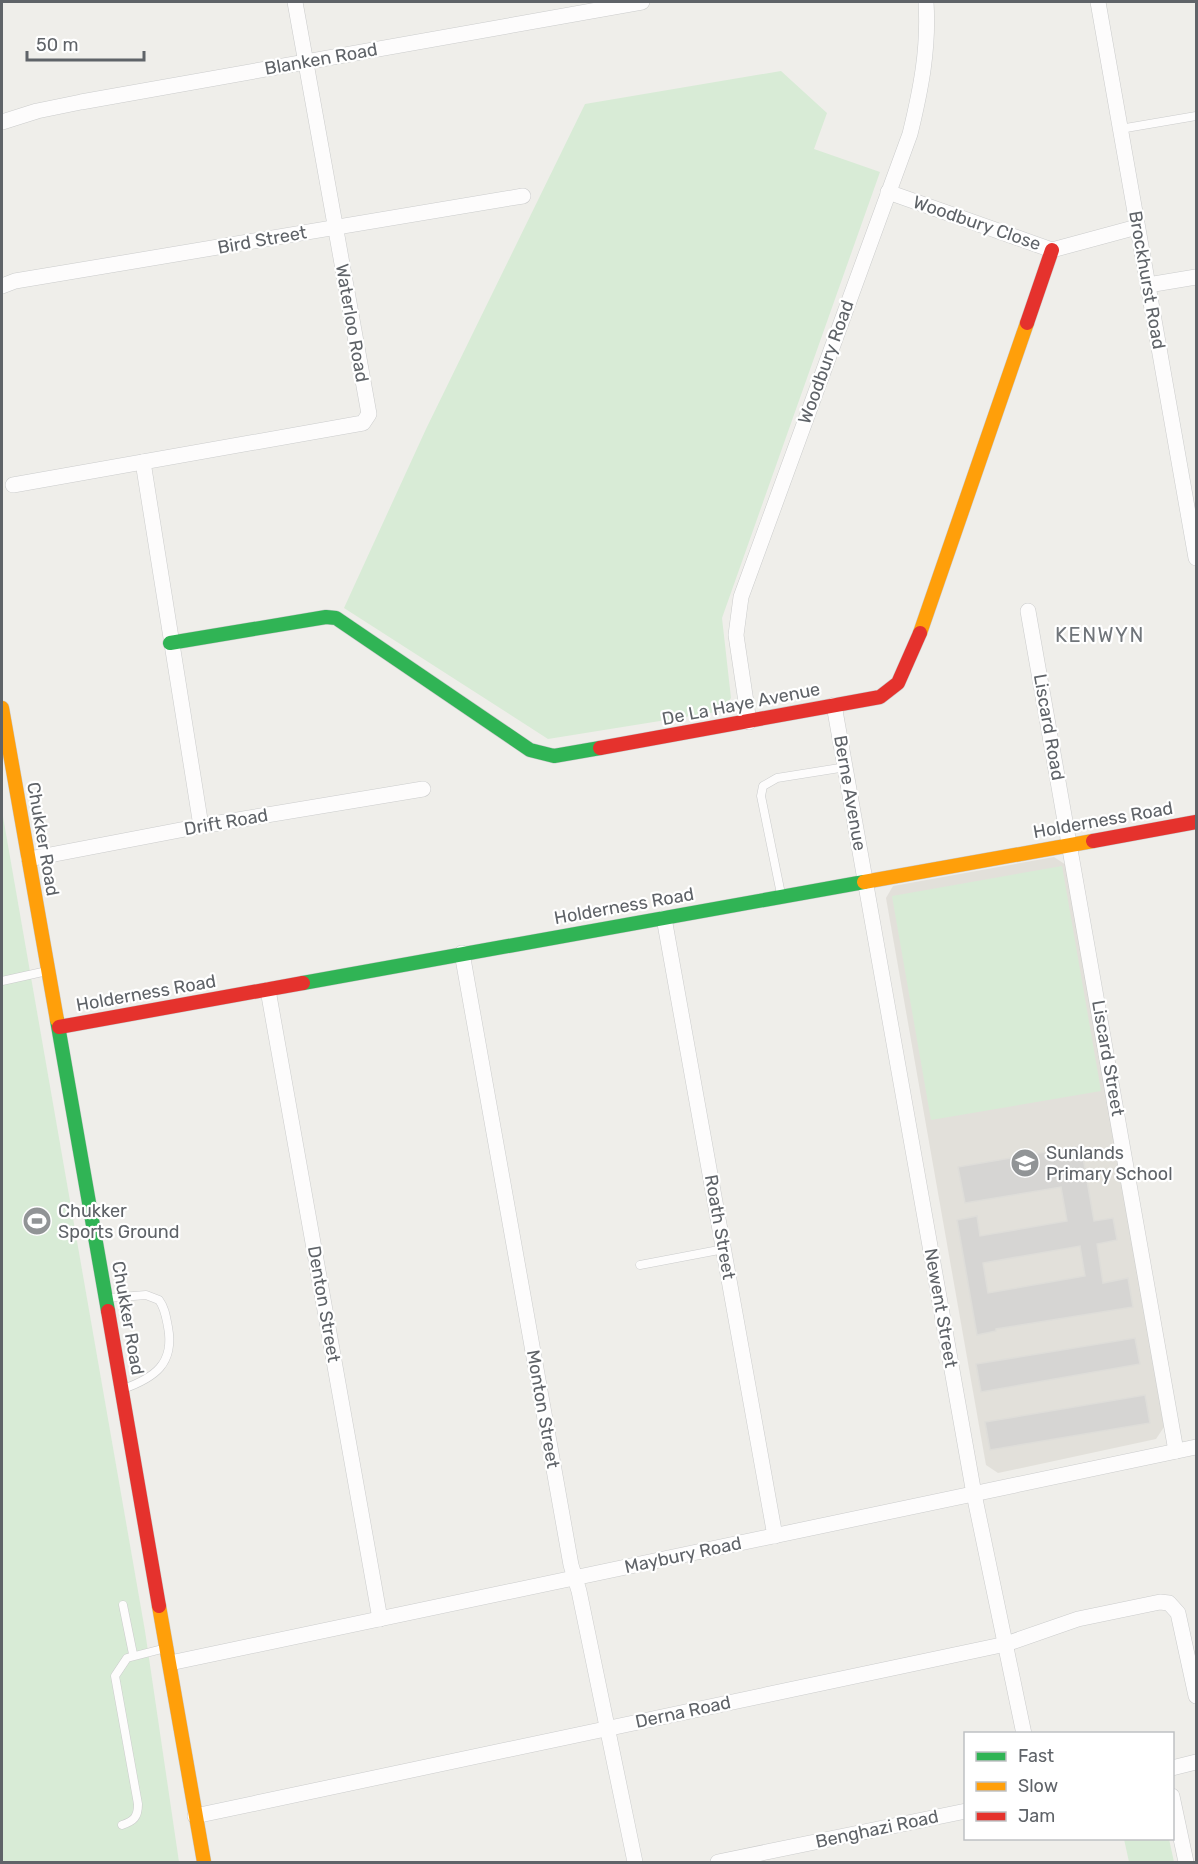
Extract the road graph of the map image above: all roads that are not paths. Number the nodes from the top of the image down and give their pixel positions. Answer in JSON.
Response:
{"nodes":[{"id":1,"x":295,"y":2,"type":"edge"},
{"id":2,"x":642,"y":2,"type":"edge"},
{"id":3,"x":926,"y":2,"type":"edge"},
{"id":4,"x":1098,"y":2,"type":"edge"},
{"id":5,"x":305,"y":62,"type":"junction"},
{"id":6,"x":1197,"y":116,"type":"edge"},
{"id":7,"x":2,"y":122,"type":"edge"},
{"id":8,"x":1120,"y":129,"type":"junction"},
{"id":9,"x":888,"y":192,"type":"junction"},
{"id":10,"x":523,"y":196,"type":"dead end"},
{"id":11,"x":1137,"y":227,"type":"junction"},
{"id":12,"x":335,"y":228,"type":"junction"},
{"id":13,"x":1052,"y":250,"type":"junction"},
{"id":14,"x":1197,"y":277,"type":"edge"},
{"id":15,"x":1148,"y":285,"type":"junction"},
{"id":16,"x":2,"y":286,"type":"edge"},
{"id":17,"x":143,"y":462,"type":"junction"},
{"id":18,"x":13,"y":485,"type":"dead end"},
{"id":19,"x":1197,"y":558,"type":"edge"},
{"id":20,"x":1028,"y":611,"type":"dead end"},
{"id":21,"x":170,"y":643,"type":"junction"},
{"id":22,"x":834,"y":705,"type":"junction"},
{"id":23,"x":2,"y":708,"type":"edge"},
{"id":24,"x":749,"y":722,"type":"junction"},
{"id":25,"x":846,"y":767,"type":"junction"},
{"id":26,"x":423,"y":789,"type":"dead end"},
{"id":27,"x":1197,"y":822,"type":"edge"},
{"id":28,"x":201,"y":826,"type":"junction"},
{"id":29,"x":1070,"y":843,"type":"junction"},
{"id":30,"x":29,"y":859,"type":"junction"},
{"id":31,"x":866,"y":881,"type":"junction"},
{"id":32,"x":781,"y":897,"type":"junction"},
{"id":33,"x":664,"y":918,"type":"junction"},
{"id":34,"x":462,"y":953,"type":"junction"},
{"id":35,"x":49,"y":971,"type":"junction"},
{"id":36,"x":2,"y":981,"type":"edge"},
{"id":37,"x":268,"y":990,"type":"junction"},
{"id":38,"x":59,"y":1027,"type":"junction"},
{"id":39,"x":724,"y":1249,"type":"junction"},
{"id":40,"x":640,"y":1265,"type":"dead end"},
{"id":41,"x":106,"y":1298,"type":"junction"},
{"id":42,"x":122,"y":1389,"type":"junction"},
{"id":43,"x":1197,"y":1447,"type":"edge"},
{"id":44,"x":1176,"y":1451,"type":"junction"},
{"id":45,"x":974,"y":1494,"type":"junction"},
{"id":46,"x":775,"y":1536,"type":"junction"},
{"id":47,"x":575,"y":1578,"type":"junction"},
{"id":48,"x":123,"y":1605,"type":"dead end"},
{"id":49,"x":380,"y":1619,"type":"junction"},
{"id":50,"x":1006,"y":1644,"type":"junction"},
{"id":51,"x":133,"y":1654,"type":"junction"},
{"id":52,"x":169,"y":1656,"type":"junction"},
{"id":53,"x":1197,"y":1696,"type":"edge"},
{"id":54,"x":607,"y":1728,"type":"junction"},
{"id":55,"x":1024,"y":1732,"type":"edge"},
{"id":56,"x":1197,"y":1762,"type":"edge"},
{"id":57,"x":1174,"y":1768,"type":"edge"},
{"id":58,"x":1174,"y":1801,"type":"edge"},
{"id":59,"x":964,"y":1811,"type":"edge"},
{"id":60,"x":195,"y":1815,"type":"junction"},
{"id":61,"x":122,"y":1825,"type":"dead end"},
{"id":62,"x":204,"y":1863,"type":"edge"},
{"id":63,"x":635,"y":1863,"type":"edge"},
{"id":64,"x":718,"y":1863,"type":"edge"},
{"id":65,"x":1186,"y":1863,"type":"edge"}],
"edges":[{"from":1,"to":5,"type":"street","name":"Waterloo Road"},
{"from":2,"to":5,"type":"street","name":"Blanken Road"},
{"from":3,"to":9,"type":"street","name":"Woodbury Road"},
{"from":4,"to":8,"type":"street","name":"Brockhurst Road"},
{"from":5,"to":7,"type":"street","name":"Blanken Road"},
{"from":5,"to":12,"type":"street","name":"Waterloo Road"},
{"from":6,"to":8,"type":"lane"},
{"from":8,"to":11,"type":"street","name":"Brockhurst Road"},
{"from":9,"to":13,"type":"street","name":"Woodbury Close"},
{"from":9,"to":24,"type":"street","name":"Woodbury Road"},
{"from":10,"to":12,"type":"street","name":"Bird Street"},
{"from":11,"to":13,"type":"street","name":"Woodbury Close"},
{"from":11,"to":15,"type":"street","name":"Brockhurst Road"},
{"from":12,"to":16,"type":"street","name":"Bird Street"},
{"from":12,"to":17,"type":"street","name":"Waterloo Road"},
{"from":13,"to":22,"type":"street","name":"De La Haye Avenue"},
{"from":14,"to":15,"type":"street"},
{"from":15,"to":19,"type":"street","name":"Brockhurst Road"},
{"from":17,"to":18,"type":"street","name":"Waterloo Road"},
{"from":17,"to":21,"type":"street"},
{"from":20,"to":29,"type":"street","name":"Liscard Road"},
{"from":21,"to":24,"type":"street","name":"De La Haye Avenue"},
{"from":21,"to":28,"type":"street"},
{"from":22,"to":24,"type":"street","name":"De La Haye Avenue"},
{"from":22,"to":25,"type":"street","name":"Berne Avenue"},
{"from":23,"to":30,"type":"street","name":"Chukker Road"},
{"from":25,"to":31,"type":"street","name":"Berne Avenue"},
{"from":25,"to":32,"type":"lane"},
{"from":26,"to":28,"type":"street","name":"Drift Road"},
{"from":27,"to":29,"type":"street","name":"Holderness Road"},
{"from":28,"to":30,"type":"street","name":"Drift Road"},
{"from":29,"to":31,"type":"street","name":"Holderness Road"},
{"from":29,"to":44,"type":"street","name":"Liscard Street"},
{"from":30,"to":35,"type":"street","name":"Chukker Road"},
{"from":31,"to":32,"type":"street","name":"Holderness Road"},
{"from":31,"to":45,"type":"street","name":"Newent Street"},
{"from":32,"to":33,"type":"street","name":"Holderness Road"},
{"from":33,"to":34,"type":"street","name":"Holderness Road"},
{"from":33,"to":39,"type":"street","name":"Roath Street"},
{"from":34,"to":37,"type":"street","name":"Holderness Road"},
{"from":34,"to":47,"type":"street","name":"Monton Street"},
{"from":35,"to":36,"type":"lane"},
{"from":35,"to":38,"type":"street","name":"Chukker Road"},
{"from":37,"to":38,"type":"street","name":"Holderness Road"},
{"from":37,"to":49,"type":"street","name":"Denton Street"},
{"from":38,"to":41,"type":"street","name":"Chukker Road"},
{"from":39,"to":40,"type":"lane"},
{"from":39,"to":46,"type":"street","name":"Roath Street"},
{"from":41,"to":42,"type":"street","name":"Chukker Road"},
{"from":41,"to":42,"type":"lane"},
{"from":42,"to":52,"type":"street","name":"Chukker Road"},
{"from":43,"to":44,"type":"street","name":"Maybury Road"},
{"from":44,"to":45,"type":"street","name":"Maybury Road"},
{"from":45,"to":46,"type":"street","name":"Maybury Road"},
{"from":45,"to":50,"type":"street","name":"Newent Street"},
{"from":46,"to":47,"type":"street","name":"Maybury Road"},
{"from":47,"to":49,"type":"street","name":"Maybury Road"},
{"from":47,"to":54,"type":"street","name":"Monton Street"},
{"from":48,"to":51,"type":"lane"},
{"from":49,"to":52,"type":"street","name":"Maybury Road"},
{"from":50,"to":53,"type":"street","name":"Derna Road"},
{"from":50,"to":54,"type":"street","name":"Derna Road"},
{"from":50,"to":55,"type":"street","name":"Newent Street"},
{"from":51,"to":52,"type":"lane"},
{"from":51,"to":61,"type":"lane"},
{"from":52,"to":60,"type":"street","name":"Chukker Road"},
{"from":54,"to":60,"type":"street","name":"Derna Road"},
{"from":54,"to":63,"type":"street","name":"Monton Street"},
{"from":56,"to":57,"type":"street"},
{"from":58,"to":65,"type":"street"},
{"from":59,"to":64,"type":"street","name":"Benghazi Road"},
{"from":60,"to":62,"type":"street","name":"Chukker Road"}]}
